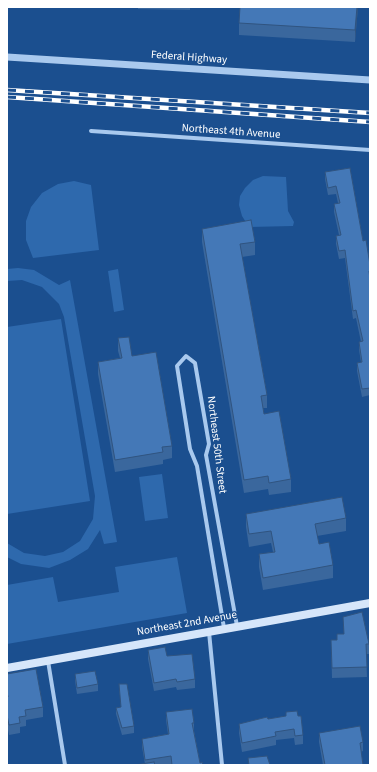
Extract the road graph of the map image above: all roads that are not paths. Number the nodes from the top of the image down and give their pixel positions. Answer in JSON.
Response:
{"nodes":[{"id":1,"x":7,"y":57,"type":"edge"},
{"id":2,"x":370,"y":80,"type":"edge"},
{"id":3,"x":91,"y":131,"type":"dead end"},
{"id":4,"x":370,"y":150,"type":"edge"},
{"id":5,"x":370,"y":603,"type":"edge"},
{"id":6,"x":237,"y":626,"type":"junction"},
{"id":7,"x":224,"y":628,"type":"junction"},
{"id":8,"x":209,"y":631,"type":"junction"},
{"id":9,"x":48,"y":660,"type":"junction"},
{"id":10,"x":7,"y":668,"type":"edge"},
{"id":11,"x":65,"y":765,"type":"edge"},
{"id":12,"x":222,"y":765,"type":"edge"}],
"edges":[{"from":1,"to":2,"type":"street","name":"Federal Highway"},
{"from":3,"to":4,"type":"street","name":"Northeast 4th Avenue"},
{"from":5,"to":6,"type":"main road","name":"Northeast 2nd Avenue"},
{"from":6,"to":7,"type":"main road","name":"Northeast 2nd Avenue"},
{"from":6,"to":7,"type":"street","name":"Northeast 50th Street"},
{"from":7,"to":8,"type":"main road","name":"Northeast 2nd Avenue"},
{"from":8,"to":9,"type":"main road","name":"Northeast 2nd Avenue"},
{"from":8,"to":12,"type":"street"},
{"from":9,"to":10,"type":"main road","name":"Northeast 2nd Avenue"},
{"from":9,"to":11,"type":"street"}]}
